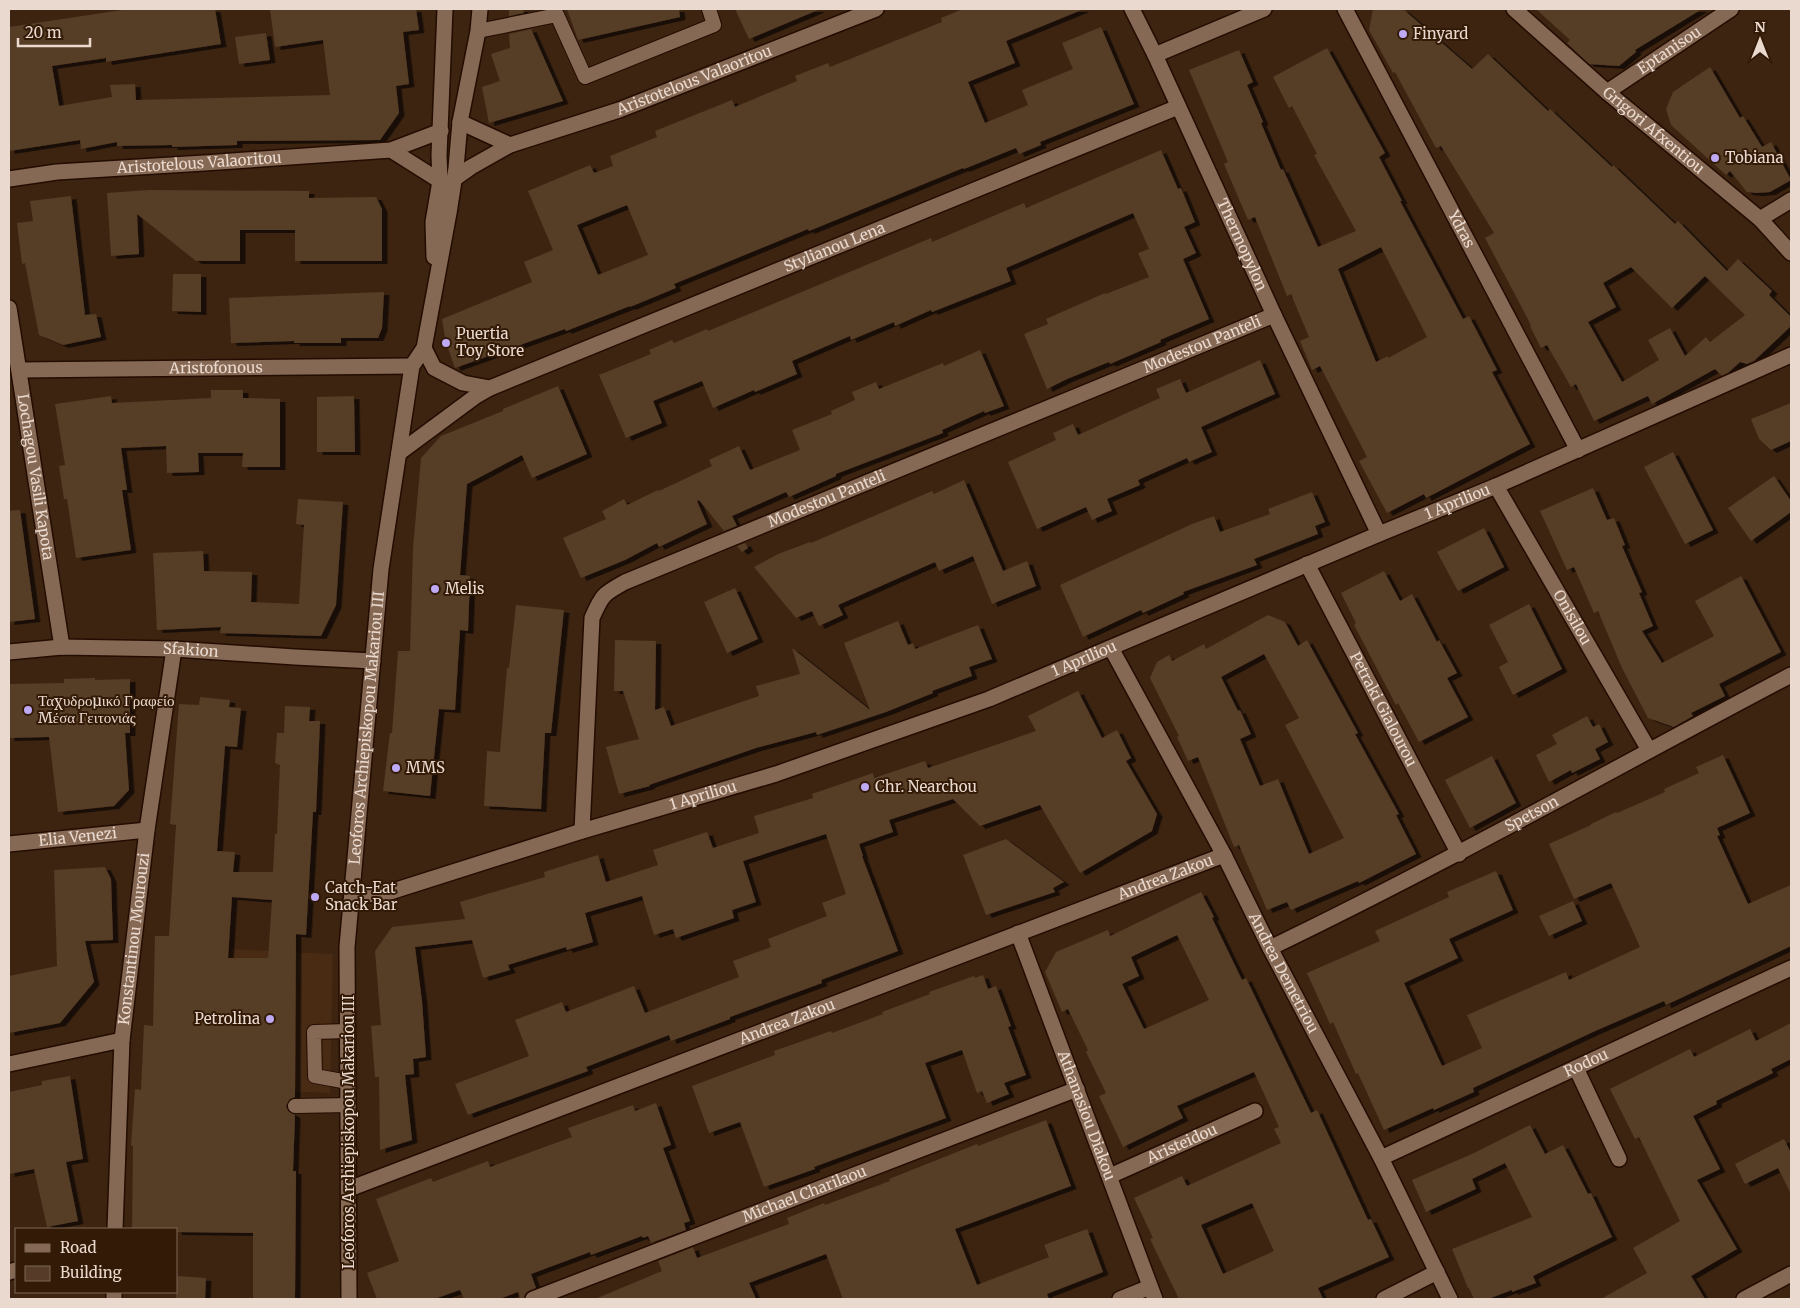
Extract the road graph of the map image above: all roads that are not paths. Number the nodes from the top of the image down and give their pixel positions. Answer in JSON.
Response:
{"nodes":[{"id":1,"x":445,"y":9,"type":"edge"},
{"id":2,"x":480,"y":9,"type":"edge"},
{"id":3,"x":710,"y":9,"type":"edge"},
{"id":4,"x":876,"y":9,"type":"edge"},
{"id":5,"x":1132,"y":9,"type":"edge"},
{"id":6,"x":1264,"y":9,"type":"edge"},
{"id":7,"x":1345,"y":9,"type":"edge"},
{"id":8,"x":1514,"y":9,"type":"edge"},
{"id":9,"x":1731,"y":9,"type":"edge"},
{"id":10,"x":478,"y":31,"type":"junction"},
{"id":11,"x":1155,"y":55,"type":"junction"},
{"id":12,"x":1608,"y":92,"type":"junction"},
{"id":13,"x":1178,"y":107,"type":"junction"},
{"id":14,"x":460,"y":122,"type":"junction"},
{"id":15,"x":441,"y":131,"type":"junction"},
{"id":16,"x":510,"y":145,"type":"junction"},
{"id":17,"x":391,"y":150,"type":"junction"},
{"id":18,"x":9,"y":180,"type":"edge"},
{"id":19,"x":447,"y":180,"type":"junction"},
{"id":20,"x":1791,"y":200,"type":"edge"},
{"id":21,"x":1760,"y":219,"type":"junction"},
{"id":22,"x":1791,"y":253,"type":"edge"},
{"id":23,"x":9,"y":308,"type":"edge"},
{"id":24,"x":1274,"y":315,"type":"junction"},
{"id":25,"x":424,"y":348,"type":"junction"},
{"id":26,"x":1791,"y":355,"type":"edge"},
{"id":27,"x":412,"y":366,"type":"junction"},
{"id":28,"x":20,"y":370,"type":"junction"},
{"id":29,"x":490,"y":388,"type":"junction"},
{"id":30,"x":1578,"y":450,"type":"junction"},
{"id":31,"x":399,"y":453,"type":"junction"},
{"id":32,"x":1496,"y":486,"type":"junction"},
{"id":33,"x":1379,"y":534,"type":"junction"},
{"id":34,"x":1307,"y":564,"type":"junction"},
{"id":35,"x":62,"y":647,"type":"junction"},
{"id":36,"x":1111,"y":648,"type":"junction"},
{"id":37,"x":174,"y":649,"type":"junction"},
{"id":38,"x":9,"y":652,"type":"edge"},
{"id":39,"x":373,"y":661,"type":"junction"},
{"id":40,"x":1791,"y":675,"type":"edge"},
{"id":41,"x":1649,"y":750,"type":"junction"},
{"id":42,"x":147,"y":830,"type":"junction"},
{"id":43,"x":582,"y":831,"type":"junction"},
{"id":44,"x":9,"y":844,"type":"edge"},
{"id":45,"x":1459,"y":854,"type":"junction"},
{"id":46,"x":1224,"y":855,"type":"junction"},
{"id":47,"x":352,"y":897,"type":"junction"},
{"id":48,"x":1018,"y":933,"type":"junction"},
{"id":49,"x":1270,"y":948,"type":"junction"},
{"id":50,"x":1791,"y":968,"type":"edge"},
{"id":51,"x":348,"y":1031,"type":"junction"},
{"id":52,"x":122,"y":1040,"type":"junction"},
{"id":53,"x":9,"y":1064,"type":"edge"},
{"id":54,"x":1576,"y":1068,"type":"junction"},
{"id":55,"x":348,"y":1082,"type":"junction"},
{"id":56,"x":1077,"y":1090,"type":"junction"},
{"id":57,"x":349,"y":1105,"type":"junction"},
{"id":58,"x":295,"y":1106,"type":"dead end"},
{"id":59,"x":1255,"y":1111,"type":"dead end"},
{"id":60,"x":1381,"y":1158,"type":"junction"},
{"id":61,"x":1619,"y":1159,"type":"dead end"},
{"id":62,"x":1110,"y":1176,"type":"junction"},
{"id":63,"x":350,"y":1189,"type":"junction"},
{"id":64,"x":115,"y":1228,"type":"edge"},
{"id":65,"x":1437,"y":1272,"type":"junction"},
{"id":66,"x":1791,"y":1274,"type":"edge"},
{"id":67,"x":1153,"y":1293,"type":"edge"},
{"id":68,"x":349,"y":1299,"type":"edge"},
{"id":69,"x":533,"y":1299,"type":"edge"},
{"id":70,"x":1120,"y":1299,"type":"edge"},
{"id":71,"x":1384,"y":1299,"type":"edge"},
{"id":72,"x":1450,"y":1299,"type":"edge"},
{"id":73,"x":1744,"y":1299,"type":"edge"}],
"edges":[{"from":1,"to":15,"type":"street","name":"Leoforos Archiepiskopou Makariou III"},
{"from":2,"to":10,"type":"street","name":"Leoforos Archiepiskopou Makariou III"},
{"from":3,"to":10,"type":"lane"},
{"from":4,"to":16,"type":"street","name":"Aristotelous Valaoritou"},
{"from":5,"to":11,"type":"street","name":"Thermopylon"},
{"from":6,"to":11,"type":"street"},
{"from":7,"to":30,"type":"street","name":"Ydras"},
{"from":8,"to":12,"type":"street","name":"Grigori Afxentiou"},
{"from":9,"to":12,"type":"street","name":"Eptanisou"},
{"from":10,"to":14,"type":"street","name":"Leoforos Archiepiskopou Makariou III"},
{"from":11,"to":13,"type":"street","name":"Thermopylon"},
{"from":12,"to":21,"type":"street","name":"Grigori Afxentiou"},
{"from":13,"to":24,"type":"street","name":"Thermopylon"},
{"from":13,"to":29,"type":"street","name":"Stylianou Lena"},
{"from":14,"to":16,"type":"street"},
{"from":14,"to":19,"type":"street","name":"Leoforos Archiepiskopou Makariou III"},
{"from":15,"to":17,"type":"street","name":"Aristotelous Valaoritou"},
{"from":15,"to":19,"type":"street","name":"Leoforos Archiepiskopou Makariou III"},
{"from":16,"to":19,"type":"street","name":"Aristotelous Valaoritou"},
{"from":17,"to":18,"type":"street","name":"Aristotelous Valaoritou"},
{"from":17,"to":19,"type":"street"},
{"from":19,"to":25,"type":"street","name":"Leoforos Archiepiskopou Makariou III"},
{"from":20,"to":21,"type":"street"},
{"from":21,"to":22,"type":"street","name":"Grigori Afxentiou"},
{"from":23,"to":28,"type":"street","name":"Lochagou Vasili Kapota"},
{"from":24,"to":33,"type":"street","name":"Thermopylon"},
{"from":24,"to":43,"type":"street","name":"Modestou Panteli"},
{"from":25,"to":27,"type":"street","name":"Leoforos Archiepiskopou Makariou III"},
{"from":25,"to":29,"type":"street"},
{"from":26,"to":30,"type":"street","name":"1 Apriliou"},
{"from":27,"to":28,"type":"street","name":"Aristofonous"},
{"from":27,"to":31,"type":"street","name":"Leoforos Archiepiskopou Makariou III"},
{"from":28,"to":35,"type":"street","name":"Lochagou Vasili Kapota"},
{"from":29,"to":31,"type":"street","name":"Stylianou Lena"},
{"from":30,"to":32,"type":"street","name":"1 Apriliou"},
{"from":31,"to":39,"type":"street","name":"Leoforos Archiepiskopou Makariou III"},
{"from":32,"to":33,"type":"street","name":"1 Apriliou"},
{"from":32,"to":41,"type":"street","name":"Onisilou"},
{"from":33,"to":34,"type":"street","name":"1 Apriliou"},
{"from":34,"to":36,"type":"street","name":"1 Apriliou"},
{"from":34,"to":45,"type":"street","name":"Petraki Gialourou"},
{"from":35,"to":37,"type":"street","name":"Sfakion"},
{"from":35,"to":38,"type":"street","name":"Sfakion"},
{"from":36,"to":43,"type":"street","name":"1 Apriliou"},
{"from":36,"to":46,"type":"street","name":"Andrea Demetriou"},
{"from":37,"to":39,"type":"street","name":"Sfakion"},
{"from":37,"to":42,"type":"street","name":"Konstantinou Mourouzi"},
{"from":39,"to":47,"type":"street","name":"Leoforos Archiepiskopou Makariou III"},
{"from":40,"to":41,"type":"street","name":"Spetson"},
{"from":41,"to":45,"type":"street","name":"Spetson"},
{"from":42,"to":44,"type":"street","name":"Elia Venezi"},
{"from":42,"to":52,"type":"street","name":"Konstantinou Mourouzi"},
{"from":43,"to":47,"type":"street","name":"1 Apriliou"},
{"from":45,"to":49,"type":"street","name":"Spetson"},
{"from":46,"to":48,"type":"street","name":"Andrea Zakou"},
{"from":46,"to":49,"type":"street","name":"Andrea Demetriou"},
{"from":47,"to":51,"type":"street","name":"Leoforos Archiepiskopou Makariou III"},
{"from":48,"to":56,"type":"street","name":"Athanasiou Diakou"},
{"from":48,"to":63,"type":"street","name":"Andrea Zakou"},
{"from":49,"to":60,"type":"street","name":"Andrea Demetriou"},
{"from":50,"to":54,"type":"street","name":"Rodou"},
{"from":51,"to":55,"type":"street","name":"Leoforos Archiepiskopou Makariou III"},
{"from":51,"to":55,"type":"lane"},
{"from":52,"to":53,"type":"street"},
{"from":52,"to":64,"type":"street","name":"Konstantinou Mourouzi"},
{"from":54,"to":60,"type":"street","name":"Rodou"},
{"from":54,"to":61,"type":"street"},
{"from":55,"to":57,"type":"street","name":"Leoforos Archiepiskopou Makariou III"},
{"from":56,"to":62,"type":"street","name":"Athanasiou Diakou"},
{"from":56,"to":69,"type":"street","name":"Michael Charilaou"},
{"from":57,"to":58,"type":"lane"},
{"from":57,"to":63,"type":"street","name":"Leoforos Archiepiskopou Makariou III"},
{"from":59,"to":62,"type":"street","name":"Aristeidou"},
{"from":60,"to":65,"type":"street","name":"Andrea Demetriou"},
{"from":62,"to":67,"type":"street","name":"Athanasiou Diakou"},
{"from":63,"to":68,"type":"street","name":"Leoforos Archiepiskopou Makariou III"},
{"from":65,"to":71,"type":"street"},
{"from":65,"to":72,"type":"street","name":"Andrea Demetriou"},
{"from":66,"to":73,"type":"street"},
{"from":67,"to":70,"type":"street"}]}
